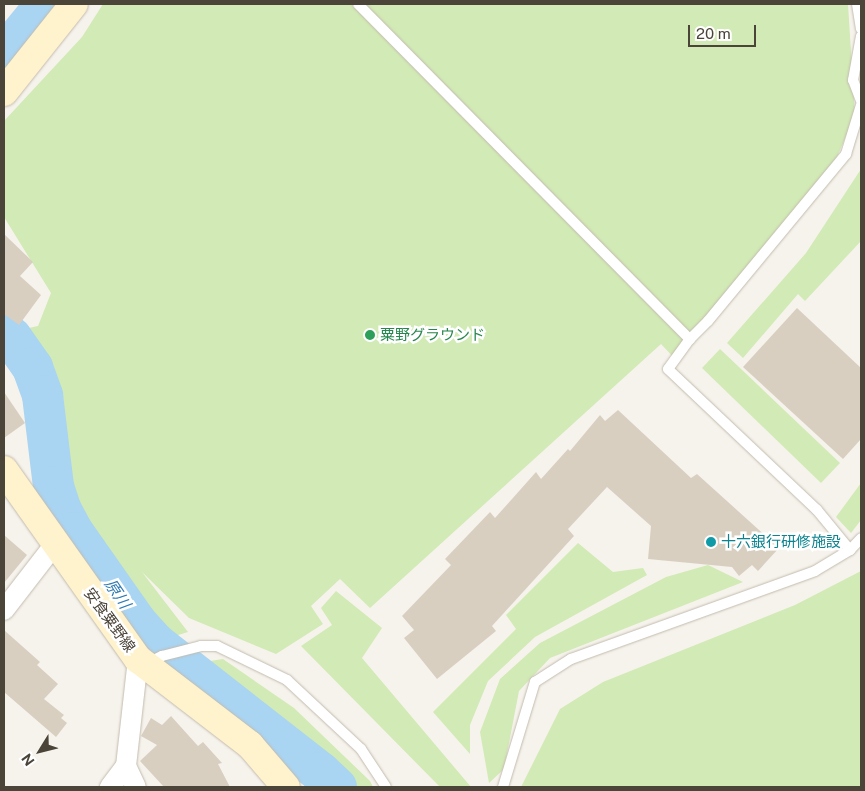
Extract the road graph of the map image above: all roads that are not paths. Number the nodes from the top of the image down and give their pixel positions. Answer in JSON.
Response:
{"nodes":[{"id":1,"x":74,"y":4,"type":"edge"},
{"id":2,"x":358,"y":4,"type":"edge"},
{"id":3,"x":857,"y":4,"type":"edge"},
{"id":4,"x":861,"y":29,"type":"edge"},
{"id":5,"x":861,"y":36,"type":"edge"},
{"id":6,"x":4,"y":92,"type":"edge"},
{"id":7,"x":861,"y":101,"type":"edge"},
{"id":8,"x":861,"y":105,"type":"edge"},
{"id":9,"x":690,"y":339,"type":"junction"},
{"id":10,"x":4,"y":470,"type":"edge"},
{"id":11,"x":861,"y":538,"type":"edge"},
{"id":12,"x":56,"y":544,"type":"junction"},
{"id":13,"x":850,"y":550,"type":"junction"},
{"id":14,"x":4,"y":610,"type":"edge"},
{"id":15,"x":148,"y":660,"type":"junction"},
{"id":16,"x":126,"y":766,"type":"junction"},
{"id":17,"x":110,"y":787,"type":"edge"},
{"id":18,"x":136,"y":787,"type":"edge"},
{"id":19,"x":286,"y":787,"type":"edge"},
{"id":20,"x":386,"y":787,"type":"edge"},
{"id":21,"x":504,"y":787,"type":"edge"}],
"edges":[{"from":1,"to":6,"type":"main road"},
{"from":2,"to":9,"type":"lane"},
{"from":3,"to":4,"type":"lane"},
{"from":5,"to":7,"type":"lane"},
{"from":8,"to":9,"type":"lane"},
{"from":9,"to":13,"type":"lane"},
{"from":10,"to":12,"type":"main road","name":"安食粟野線"},
{"from":11,"to":13,"type":"lane"},
{"from":12,"to":14,"type":"street"},
{"from":12,"to":15,"type":"main road","name":"安食粟野線"},
{"from":13,"to":21,"type":"lane"},
{"from":15,"to":16,"type":"street"},
{"from":15,"to":19,"type":"main road","name":"安食粟野線"},
{"from":15,"to":20,"type":"lane"},
{"from":16,"to":17,"type":"street"},
{"from":16,"to":18,"type":"street"}]}
